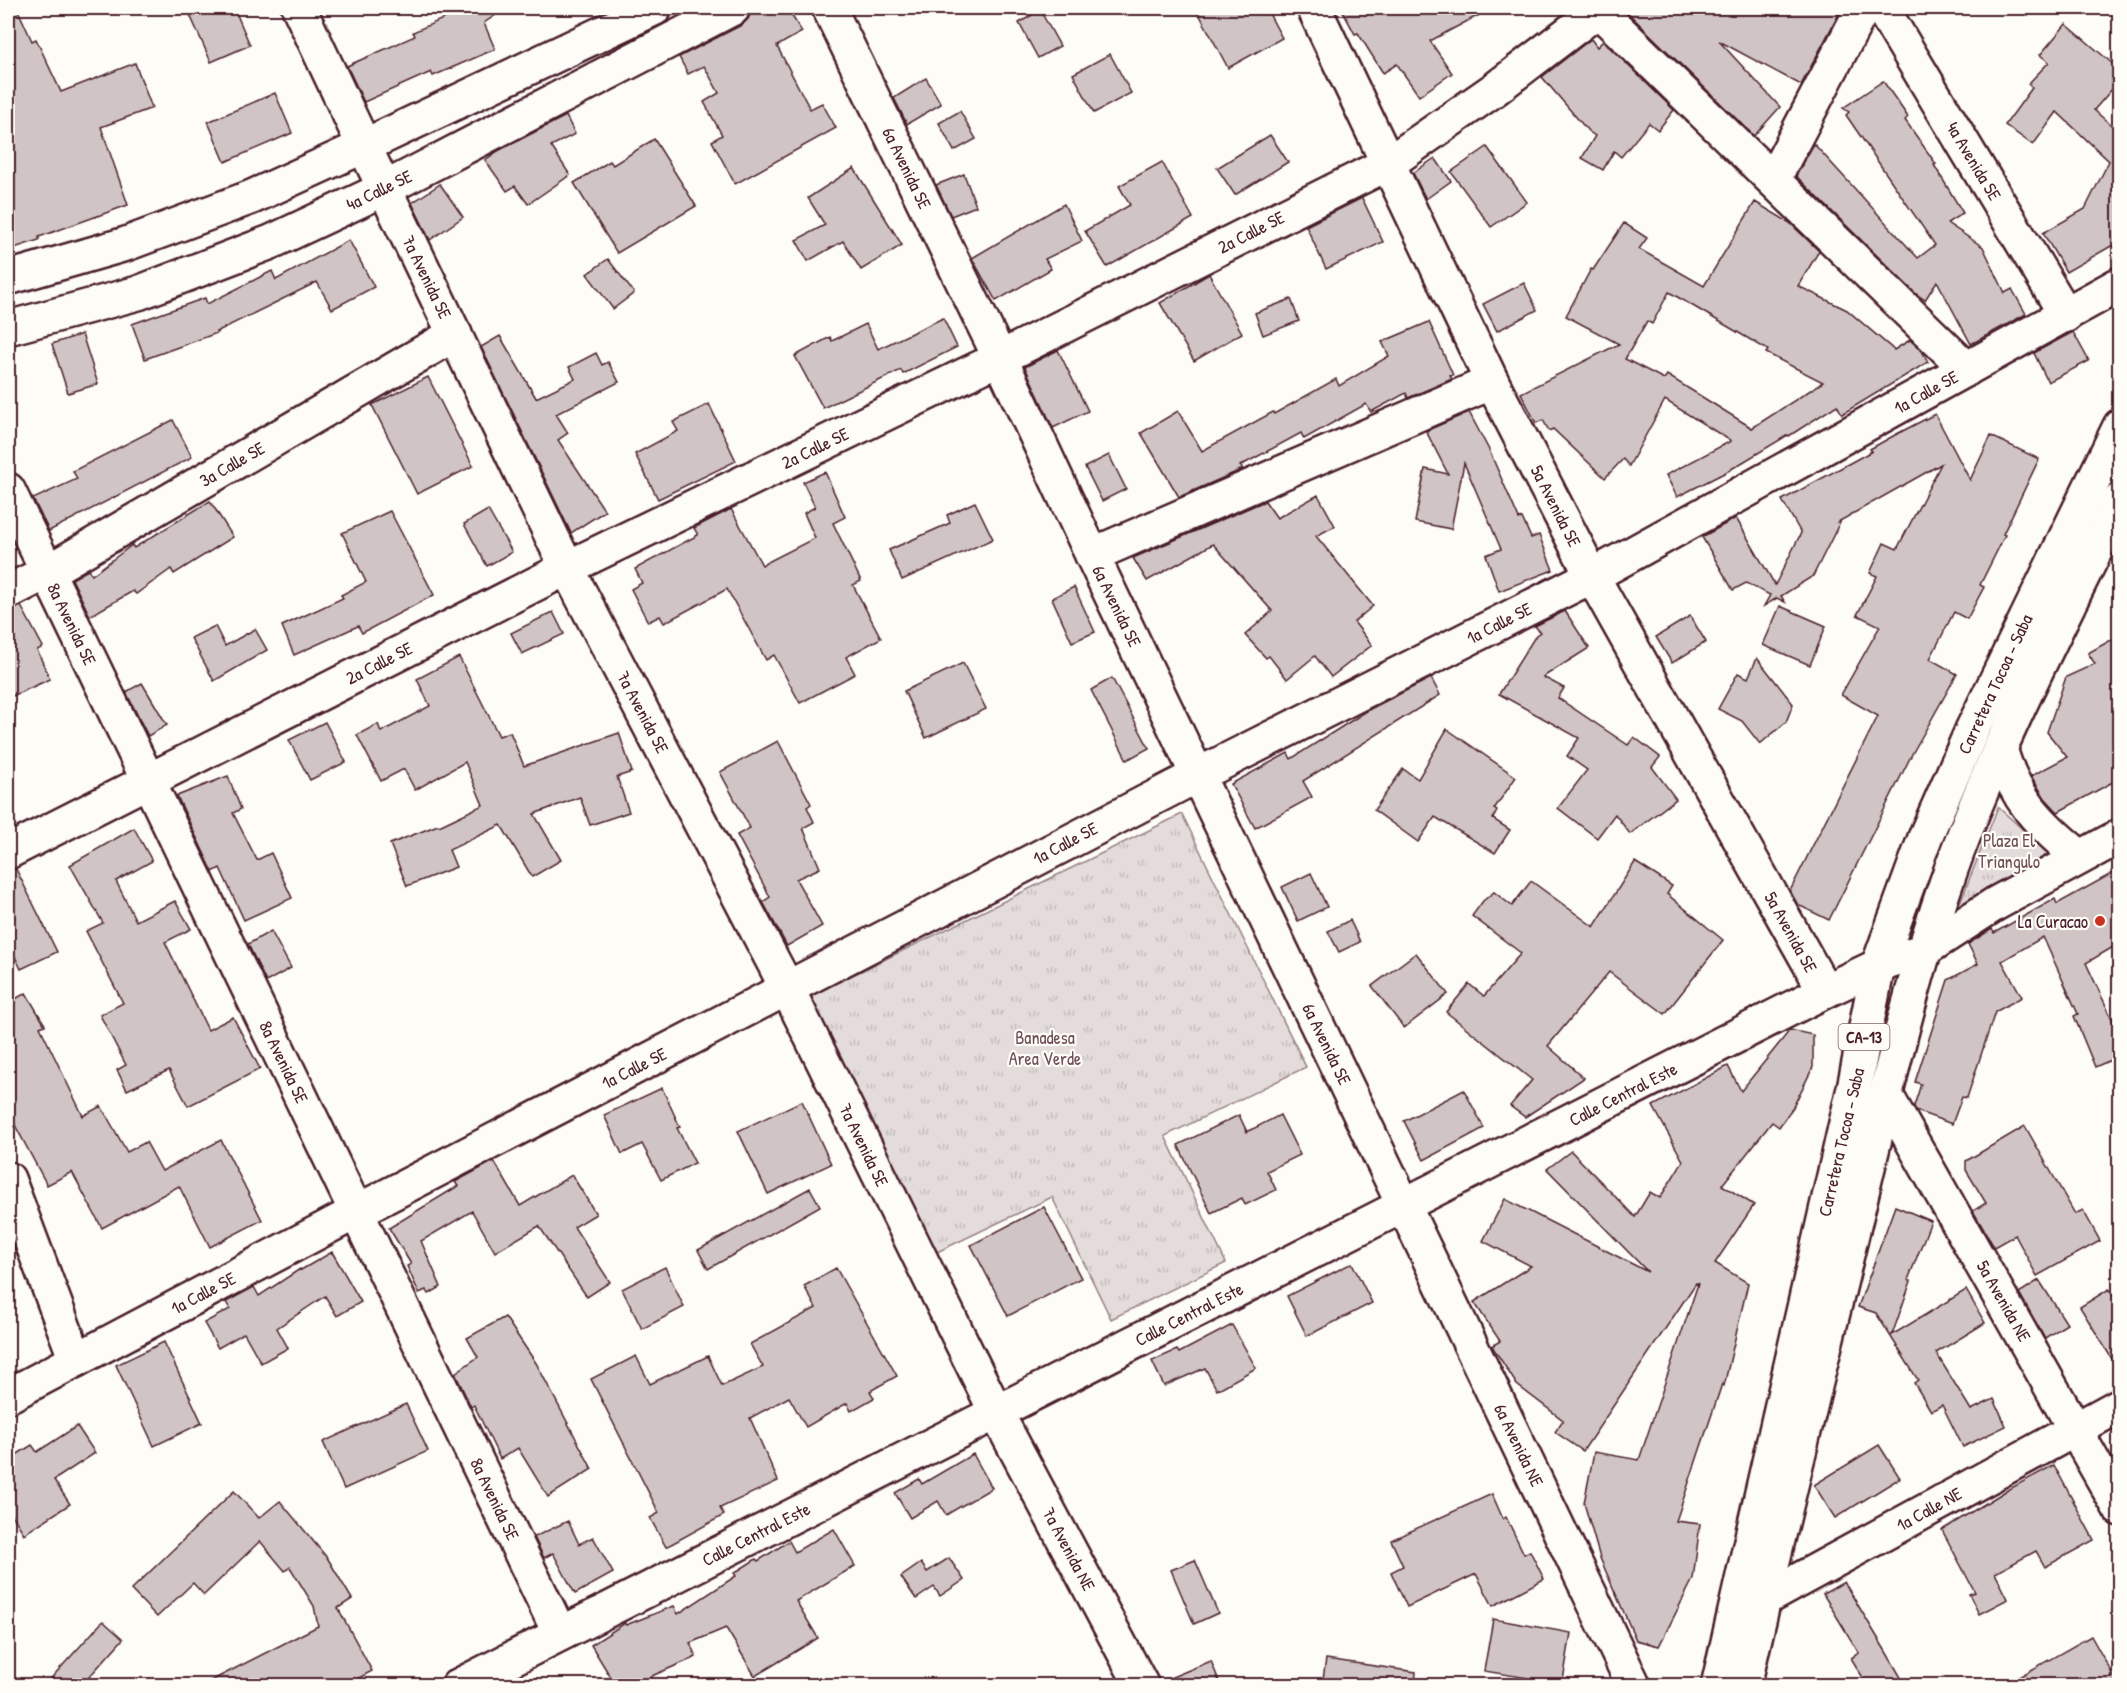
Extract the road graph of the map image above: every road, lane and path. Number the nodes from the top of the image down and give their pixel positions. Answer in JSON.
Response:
{"nodes":[{"id":1,"x":299,"y":8,"type":"edge"},
{"id":2,"x":655,"y":8,"type":"edge"},
{"id":3,"x":733,"y":8,"type":"edge"},
{"id":4,"x":829,"y":8,"type":"edge"},
{"id":5,"x":1314,"y":8,"type":"edge"},
{"id":6,"x":1863,"y":8,"type":"edge"},
{"id":7,"x":1882,"y":8,"type":"edge"},
{"id":8,"x":1599,"y":9,"type":"edge"},
{"id":9,"x":364,"y":146,"type":"junction"},
{"id":10,"x":1389,"y":163,"type":"junction"},
{"id":11,"x":1773,"y":180,"type":"junction"},
{"id":12,"x":384,"y":189,"type":"junction"},
{"id":13,"x":8,"y":278,"type":"edge"},
{"id":14,"x":2120,"y":284,"type":"edge"},
{"id":15,"x":2066,"y":315,"type":"junction"},
{"id":16,"x":8,"y":328,"type":"edge"},
{"id":17,"x":454,"y":334,"type":"junction"},
{"id":18,"x":1000,"y":358,"type":"junction"},
{"id":19,"x":1967,"y":369,"type":"junction"},
{"id":20,"x":1492,"y":382,"type":"junction"},
{"id":21,"x":2120,"y":426,"type":"edge"},
{"id":22,"x":8,"y":490,"type":"edge"},
{"id":23,"x":2120,"y":500,"type":"edge"},
{"id":24,"x":1092,"y":555,"type":"junction"},
{"id":25,"x":567,"y":568,"type":"junction"},
{"id":26,"x":47,"y":572,"type":"junction"},
{"id":27,"x":1592,"y":576,"type":"junction"},
{"id":28,"x":8,"y":592,"type":"edge"},
{"id":29,"x":2000,"y":749,"type":"junction"},
{"id":30,"x":1198,"y":774,"type":"junction"},
{"id":31,"x":148,"y":781,"type":"junction"},
{"id":32,"x":2120,"y":836,"type":"edge"},
{"id":33,"x":8,"y":852,"type":"edge"},
{"id":34,"x":2080,"y":857,"type":"junction"},
{"id":35,"x":1924,"y":950,"type":"junction"},
{"id":36,"x":1878,"y":966,"type":"junction"},
{"id":37,"x":787,"y":988,"type":"junction"},
{"id":38,"x":1825,"y":992,"type":"junction"},
{"id":39,"x":1886,"y":1095,"type":"junction"},
{"id":40,"x":8,"y":1179,"type":"edge"},
{"id":41,"x":1405,"y":1205,"type":"junction"},
{"id":42,"x":356,"y":1212,"type":"junction"},
{"id":43,"x":76,"y":1360,"type":"junction"},
{"id":44,"x":8,"y":1396,"type":"edge"},
{"id":45,"x":2120,"y":1405,"type":"edge"},
{"id":46,"x":996,"y":1412,"type":"junction"},
{"id":47,"x":2076,"y":1428,"type":"junction"},
{"id":48,"x":2120,"y":1509,"type":"edge"},
{"id":49,"x":1749,"y":1603,"type":"junction"},
{"id":50,"x":560,"y":1634,"type":"junction"},
{"id":51,"x":458,"y":1686,"type":"edge"},
{"id":52,"x":1142,"y":1686,"type":"edge"},
{"id":53,"x":1634,"y":1686,"type":"edge"},
{"id":54,"x":1718,"y":1686,"type":"edge"},
{"id":55,"x":1744,"y":1686,"type":"edge"}],
"edges":[{"from":1,"to":9,"type":"street","name":"7a Avenida SE"},
{"from":2,"to":9,"type":"street"},
{"from":3,"to":12,"type":"street","name":"4a Calle SE"},
{"from":4,"to":18,"type":"street","name":"6a Avenida SE"},
{"from":5,"to":10,"type":"street","name":"5a Avenida SE"},
{"from":6,"to":11,"type":"street"},
{"from":7,"to":15,"type":"street","name":"4a Avenida SE"},
{"from":8,"to":10,"type":"street","name":"2a Calle SE"},
{"from":8,"to":11,"type":"street"},
{"from":9,"to":12,"type":"street","name":"7a Avenida SE"},
{"from":9,"to":13,"type":"street"},
{"from":10,"to":18,"type":"street","name":"2a Calle SE"},
{"from":10,"to":20,"type":"street","name":"5a Avenida SE"},
{"from":11,"to":19,"type":"street"},
{"from":12,"to":16,"type":"street","name":"4a Calle SE"},
{"from":12,"to":17,"type":"street","name":"7a Avenida SE"},
{"from":14,"to":15,"type":"street","name":"1a Calle SE"},
{"from":15,"to":19,"type":"street","name":"1a Calle SE"},
{"from":17,"to":25,"type":"street","name":"7a Avenida SE"},
{"from":17,"to":26,"type":"street","name":"3a Calle SE"},
{"from":18,"to":24,"type":"street","name":"6a Avenida SE"},
{"from":18,"to":25,"type":"street","name":"2a Calle SE"},
{"from":19,"to":27,"type":"street","name":"1a Calle SE"},
{"from":20,"to":24,"type":"street"},
{"from":20,"to":27,"type":"street","name":"5a Avenida SE"},
{"from":21,"to":36,"type":"street","name":"Carretera Tocoa - Saba","number":"CA-13"},
{"from":22,"to":26,"type":"street","name":"8a Avenida SE"},
{"from":23,"to":29,"type":"street","name":"Carretera Tocoa - Saba","number":"CA-13"},
{"from":24,"to":30,"type":"street","name":"6a Avenida SE"},
{"from":25,"to":31,"type":"street","name":"2a Calle SE"},
{"from":25,"to":37,"type":"street","name":"7a Avenida SE"},
{"from":26,"to":28,"type":"street","name":"3a Calle SE"},
{"from":26,"to":31,"type":"street","name":"8a Avenida SE"},
{"from":27,"to":30,"type":"street","name":"1a Calle SE"},
{"from":27,"to":38,"type":"street","name":"5a Avenida SE"},
{"from":29,"to":34,"type":"street"},
{"from":29,"to":35,"type":"street","name":"Carretera Tocoa - Saba","number":"CA-13"},
{"from":30,"to":37,"type":"street","name":"1a Calle SE"},
{"from":30,"to":41,"type":"street","name":"6a Avenida SE"},
{"from":31,"to":33,"type":"street","name":"2a Calle SE"},
{"from":31,"to":42,"type":"street","name":"8a Avenida SE"},
{"from":32,"to":34,"type":"street","name":"Calle Central Este"},
{"from":34,"to":35,"type":"street","name":"Calle Central Este"},
{"from":35,"to":36,"type":"street","name":"Calle Central Este"},
{"from":35,"to":39,"type":"street","name":"Carretera Tocoa - Saba","number":"CA-13"},
{"from":36,"to":38,"type":"street","name":"Calle Central Este"},
{"from":36,"to":49,"type":"street","name":"Carretera Tocoa - Saba","number":"CA-13"},
{"from":37,"to":42,"type":"street","name":"1a Calle SE"},
{"from":37,"to":46,"type":"street","name":"7a Avenida SE"},
{"from":38,"to":41,"type":"street","name":"Calle Central Este"},
{"from":39,"to":47,"type":"street","name":"5a Avenida NE"},
{"from":39,"to":49,"type":"street","name":"Carretera Tocoa - Saba","number":"CA-13"},
{"from":40,"to":43,"type":"street"},
{"from":41,"to":46,"type":"street","name":"Calle Central Este"},
{"from":41,"to":53,"type":"street","name":"6a Avenida NE"},
{"from":42,"to":43,"type":"street","name":"1a Calle SE"},
{"from":42,"to":50,"type":"street","name":"8a Avenida SE"},
{"from":43,"to":44,"type":"street","name":"1a Calle SE"},
{"from":45,"to":47,"type":"street","name":"1a Calle NE"},
{"from":46,"to":50,"type":"street","name":"Calle Central Este"},
{"from":46,"to":52,"type":"street","name":"7a Avenida NE"},
{"from":47,"to":48,"type":"street","name":"5a Avenida NE"},
{"from":47,"to":49,"type":"street","name":"1a Calle NE"},
{"from":49,"to":54,"type":"street","name":"Carretera Tocoa - Saba","number":"CA-13"},
{"from":49,"to":55,"type":"street","name":"Carretera Tocoa - Saba","number":"CA-13"},
{"from":50,"to":51,"type":"street","name":"Calle Central Este"}]}
